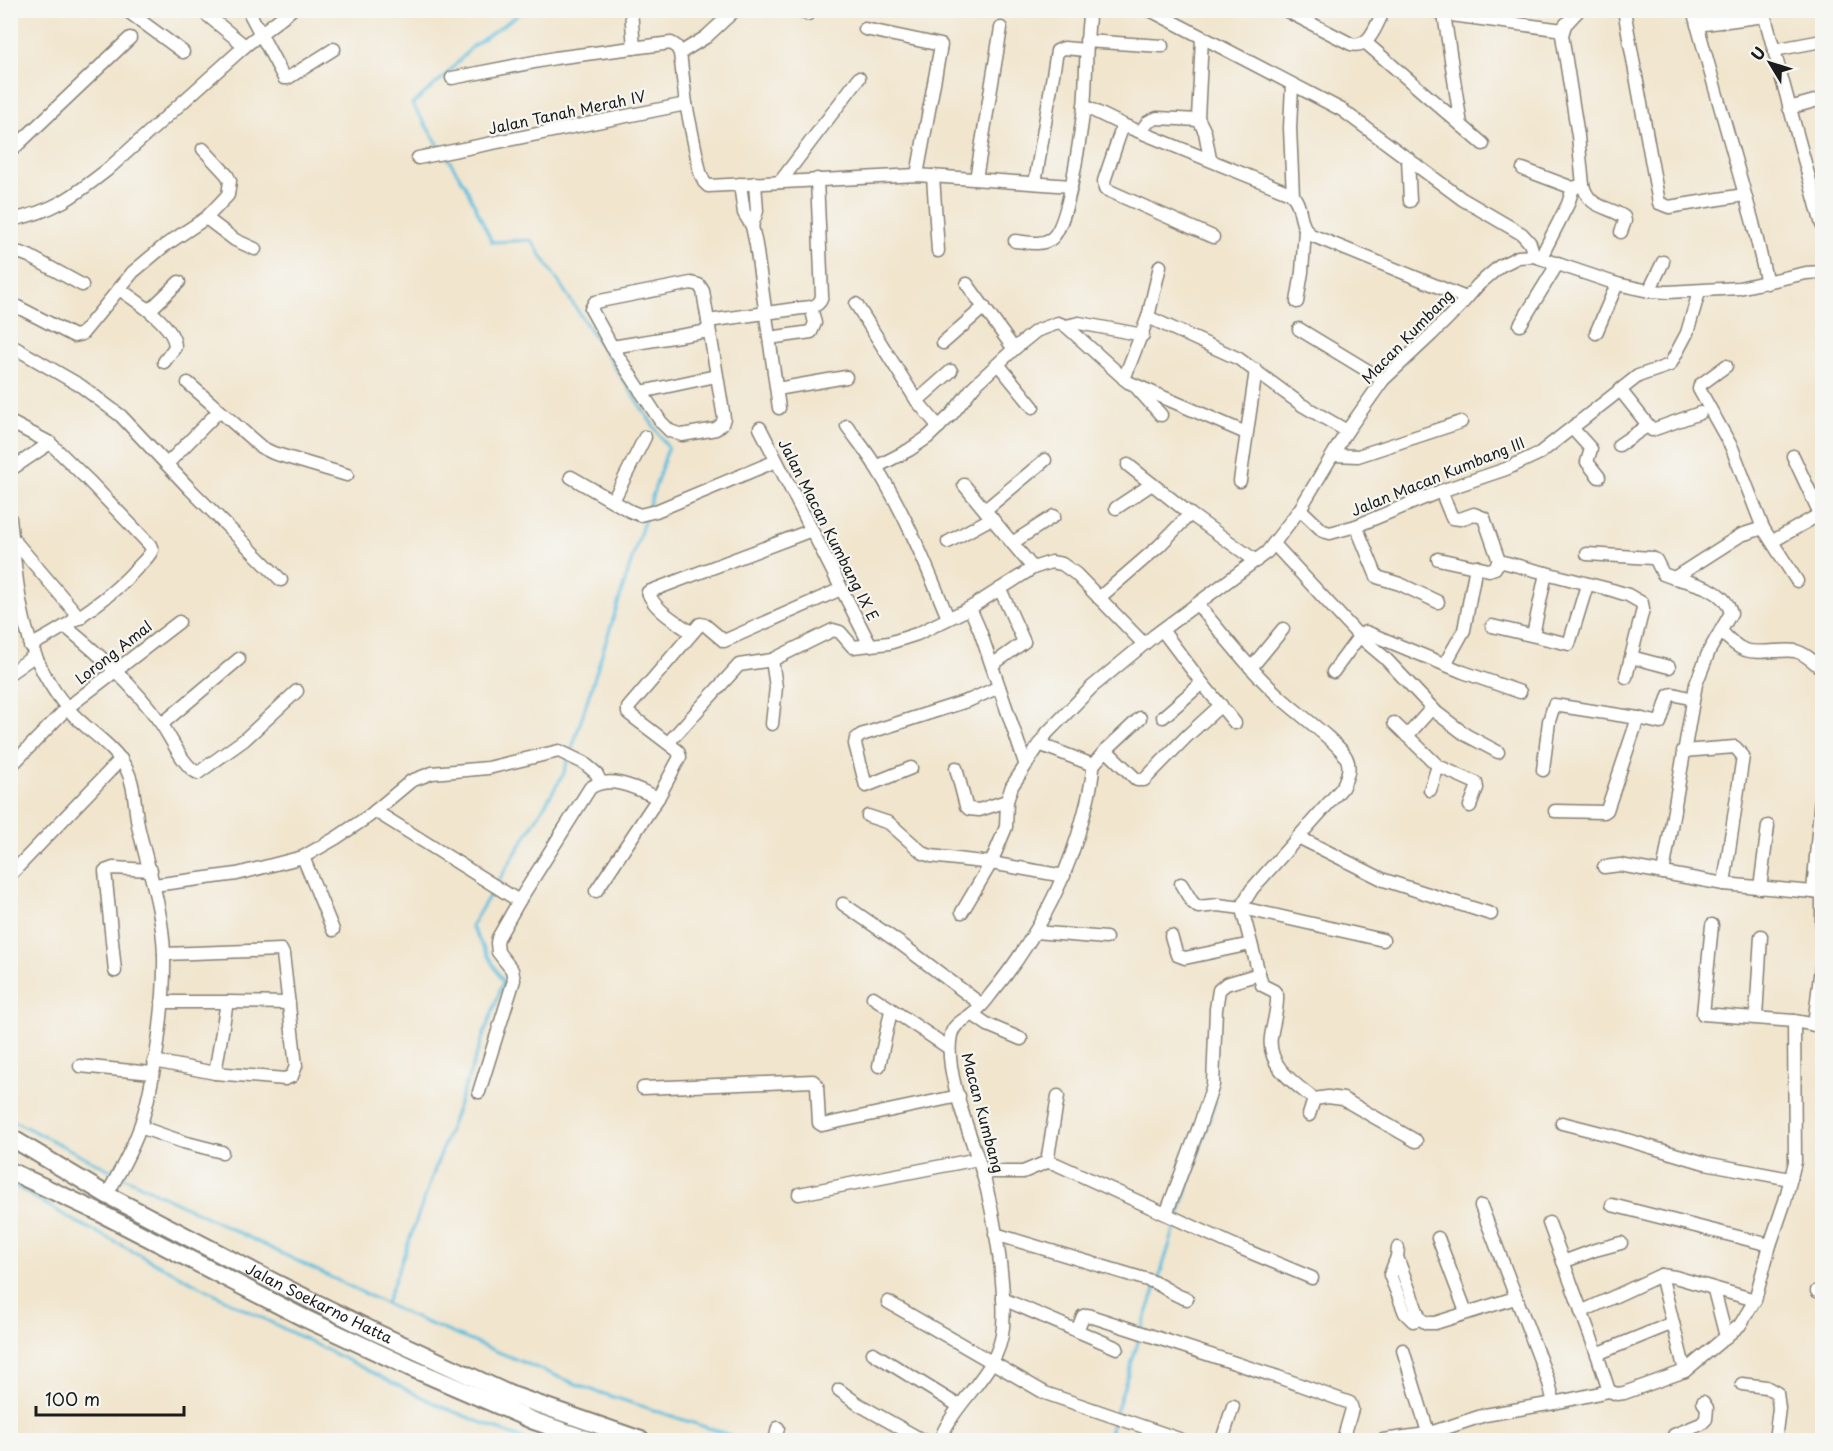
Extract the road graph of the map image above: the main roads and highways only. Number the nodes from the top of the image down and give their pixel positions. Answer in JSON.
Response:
{"nodes":[{"id":1,"x":10,"y":1137,"type":"edge"},
{"id":2,"x":10,"y":1171,"type":"edge"},
{"id":3,"x":445,"y":1364,"type":"junction"},
{"id":4,"x":438,"y":1381,"type":"junction"},
{"id":5,"x":589,"y":1440,"type":"edge"},
{"id":6,"x":641,"y":1440,"type":"edge"}],
"edges":[{"from":1,"to":3,"type":"highway","name":"Jalan Soekarno Hatta"},
{"from":2,"to":4,"type":"highway","name":"Jalan Soekarno Hatta"},
{"from":3,"to":4,"type":"highway"},
{"from":3,"to":6,"type":"highway","name":"Jalan Soekarno Hatta"},
{"from":4,"to":5,"type":"highway","name":"Jalan Soekarno Hatta"}]}
